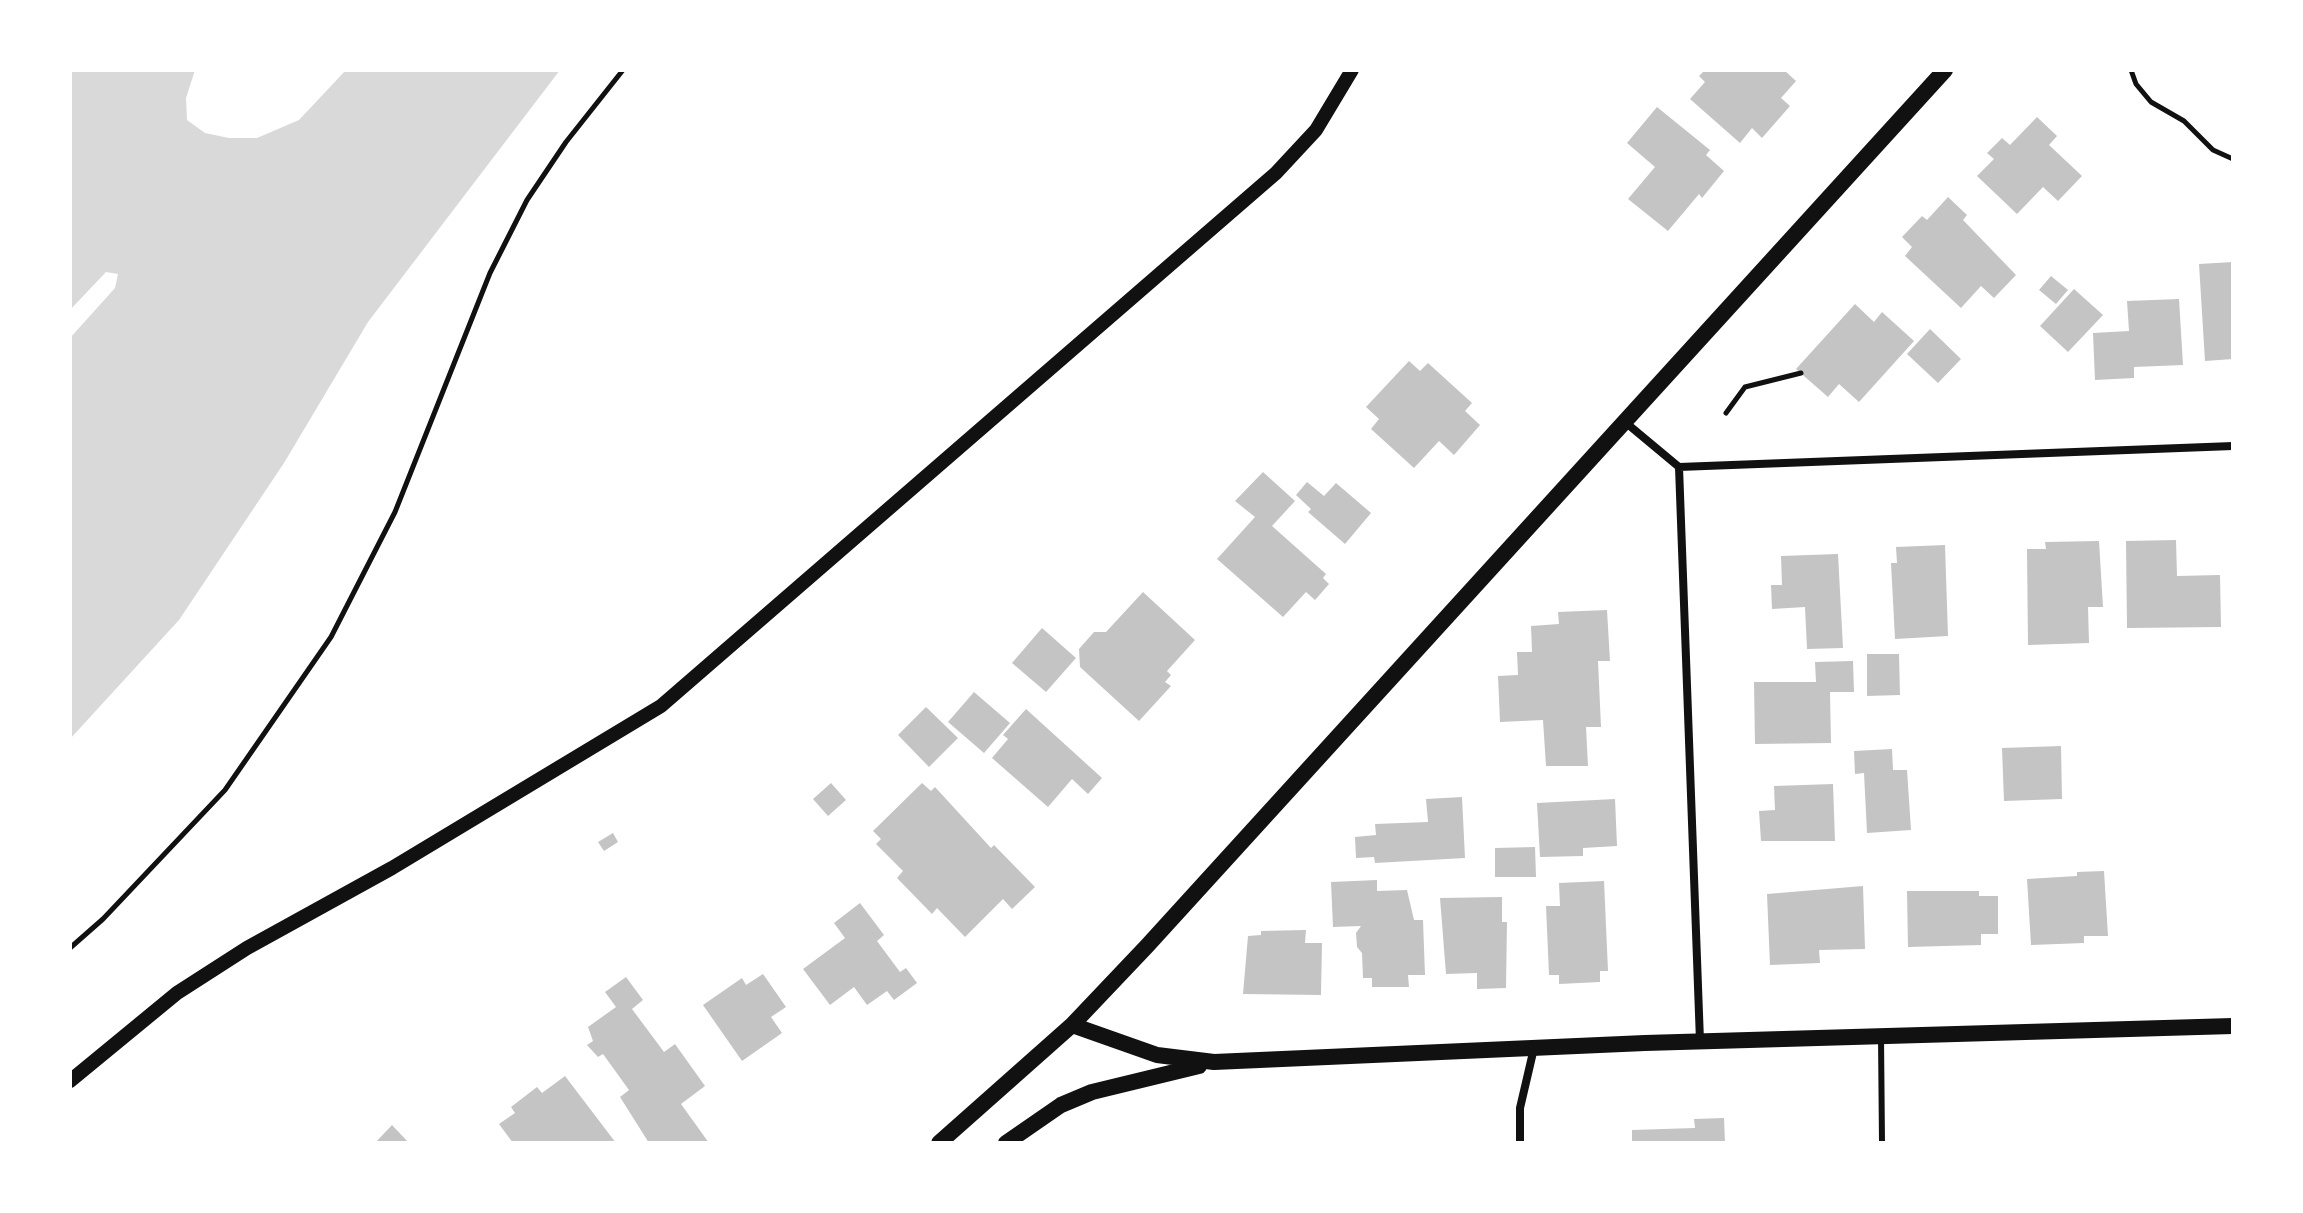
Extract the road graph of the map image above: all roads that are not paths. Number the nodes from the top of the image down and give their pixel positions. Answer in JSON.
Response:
{"nodes":[{"id":1,"x":1352,"y":70,"type":"edge"},
{"id":2,"x":1945,"y":70,"type":"edge"},
{"id":3,"x":1625,"y":422,"type":"junction"},
{"id":4,"x":2233,"y":446,"type":"edge"},
{"id":5,"x":1679,"y":467,"type":"junction"},
{"id":6,"x":1072,"y":1025,"type":"junction"},
{"id":7,"x":2233,"y":1026,"type":"edge"},
{"id":8,"x":1881,"y":1037,"type":"junction"},
{"id":9,"x":1700,"y":1041,"type":"junction"},
{"id":10,"x":1534,"y":1048,"type":"junction"},
{"id":11,"x":1214,"y":1062,"type":"junction"},
{"id":12,"x":70,"y":1081,"type":"edge"},
{"id":13,"x":939,"y":1143,"type":"edge"},
{"id":14,"x":1006,"y":1143,"type":"edge"},
{"id":15,"x":1520,"y":1143,"type":"edge"},
{"id":16,"x":1882,"y":1143,"type":"edge"}],
"edges":[{"from":1,"to":12,"type":"street"},
{"from":2,"to":3,"type":"main road"},
{"from":3,"to":5,"type":"street"},
{"from":3,"to":6,"type":"main road"},
{"from":4,"to":5,"type":"street"},
{"from":5,"to":9,"type":"street"},
{"from":6,"to":11,"type":"main road"},
{"from":6,"to":13,"type":"main road"},
{"from":7,"to":8,"type":"main road"},
{"from":8,"to":9,"type":"main road"},
{"from":8,"to":16,"type":"lane"},
{"from":9,"to":10,"type":"main road"},
{"from":10,"to":11,"type":"main road"},
{"from":10,"to":15,"type":"street"},
{"from":11,"to":14,"type":"main road"}]}
